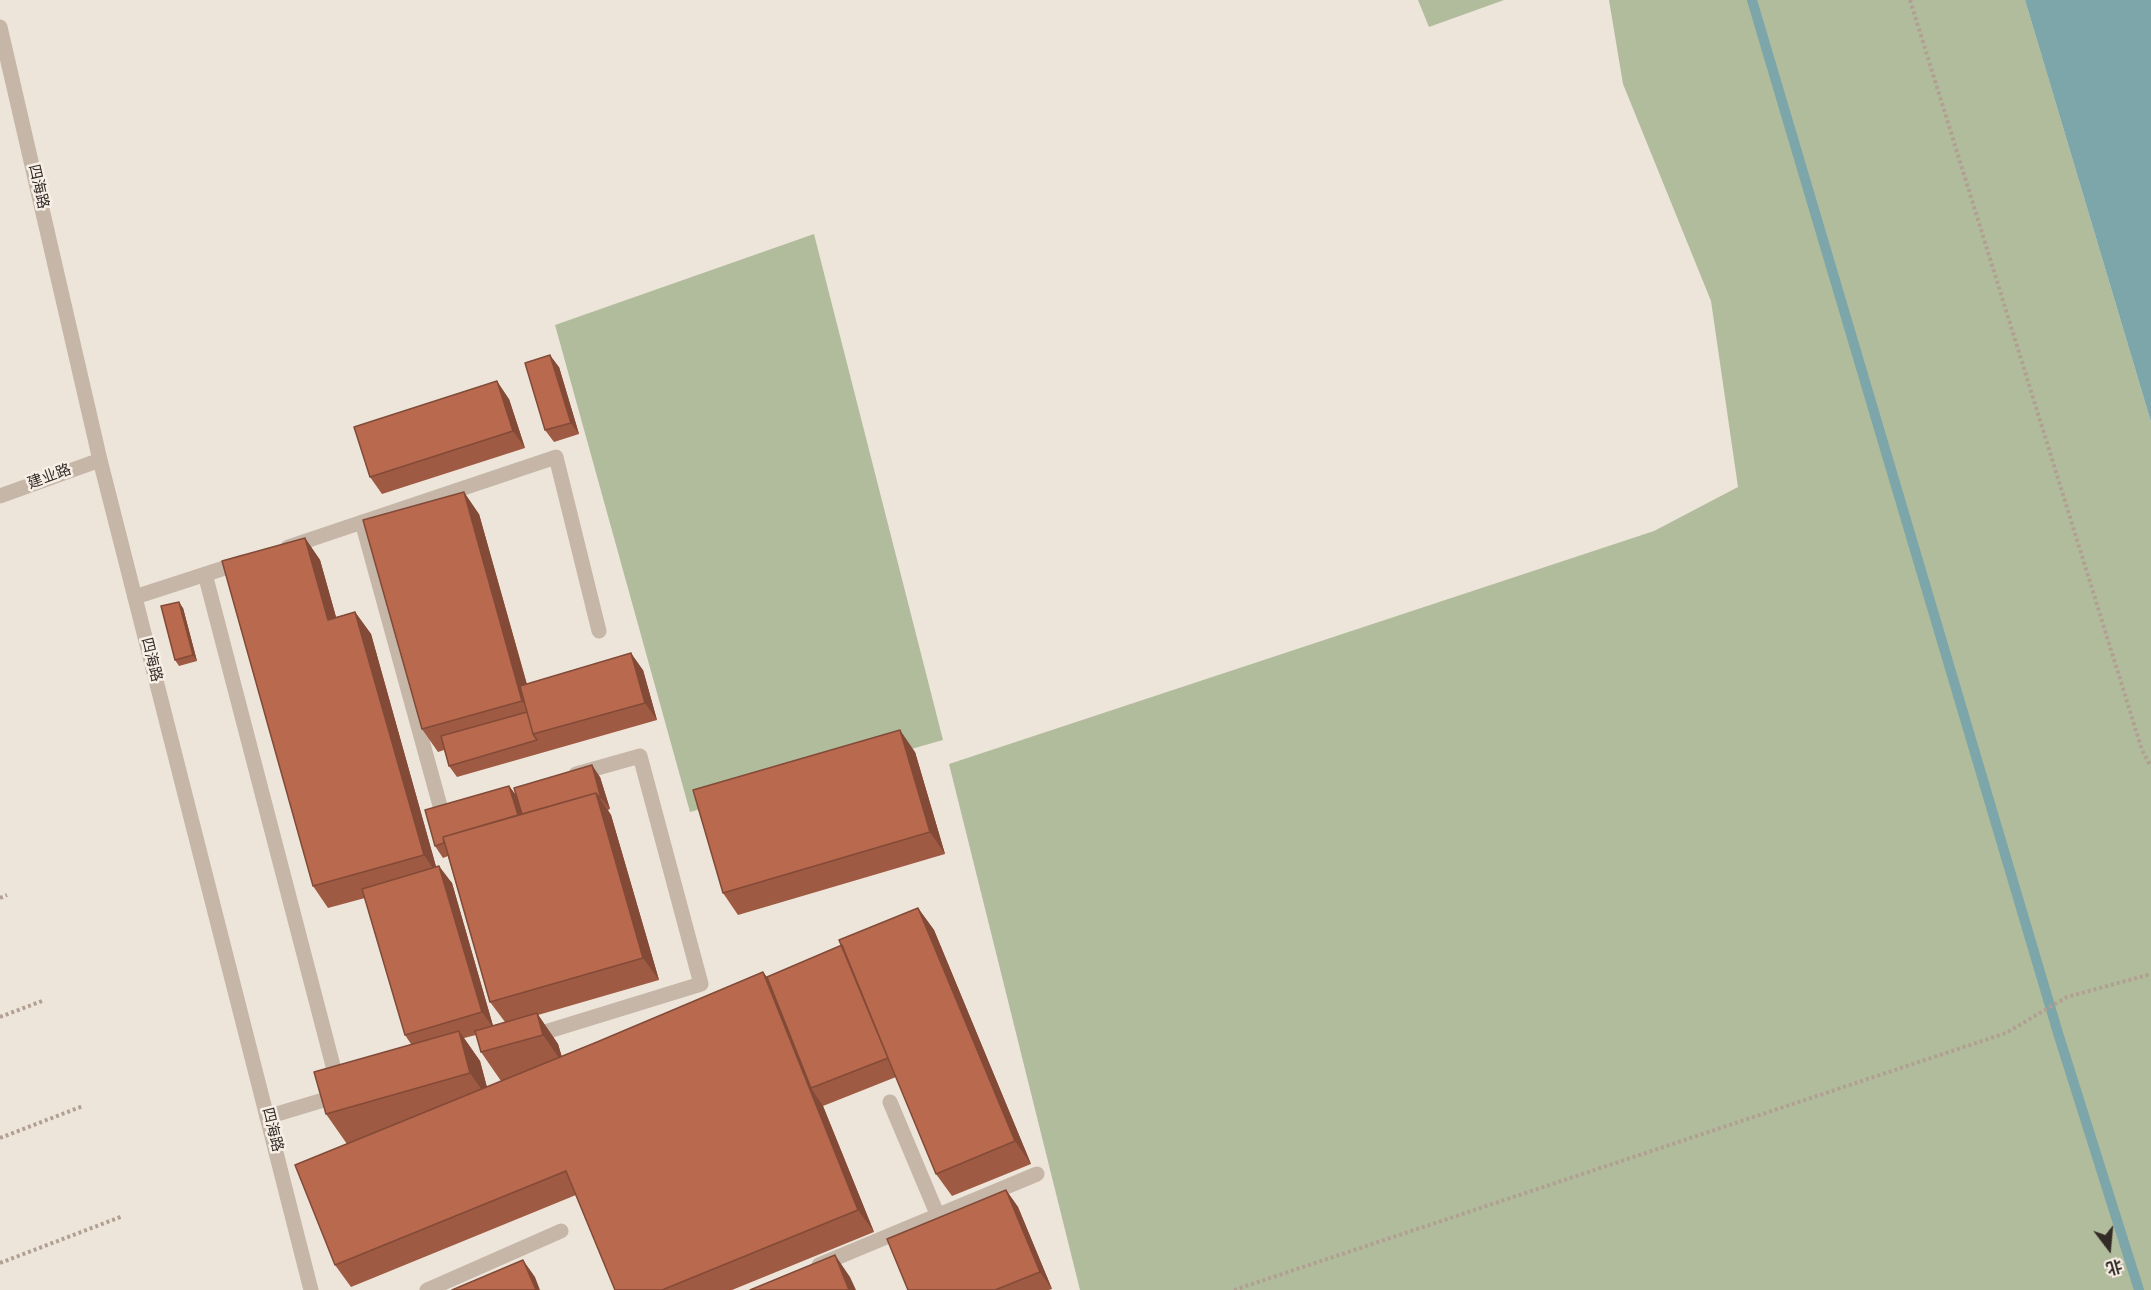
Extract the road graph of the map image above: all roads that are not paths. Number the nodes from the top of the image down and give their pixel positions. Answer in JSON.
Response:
{"nodes":[{"id":1,"x":0,"y":27,"type":"edge"},
{"id":2,"x":100,"y":460,"type":"junction"},
{"id":3,"x":0,"y":496,"type":"edge"},
{"id":4,"x":362,"y":522,"type":"junction"},
{"id":5,"x":205,"y":574,"type":"junction"},
{"id":6,"x":135,"y":597,"type":"junction"},
{"id":7,"x":599,"y":631,"type":"dead end"},
{"id":8,"x":563,"y":778,"type":"edge"},
{"id":9,"x":464,"y":807,"type":"edge"},
{"id":10,"x":509,"y":1043,"type":"edge"},
{"id":11,"x":890,"y":1101,"type":"edge"},
{"id":12,"x":267,"y":1117,"type":"junction"},
{"id":13,"x":1037,"y":1174,"type":"dead end"},
{"id":14,"x":938,"y":1216,"type":"junction"},
{"id":15,"x":561,"y":1231,"type":"dead end"},
{"id":16,"x":801,"y":1272,"type":"edge"},
{"id":17,"x":311,"y":1290,"type":"edge"},
{"id":18,"x":427,"y":1290,"type":"edge"}],
"edges":[{"from":1,"to":2,"type":"street","name":"四海路"},
{"from":2,"to":3,"type":"street","name":"建业路"},
{"from":2,"to":6,"type":"street","name":"四海路"},
{"from":4,"to":5,"type":"street"},
{"from":4,"to":7,"type":"street"},
{"from":4,"to":9,"type":"street"},
{"from":5,"to":6,"type":"street"},
{"from":5,"to":12,"type":"street"},
{"from":6,"to":12,"type":"street","name":"四海路"},
{"from":8,"to":10,"type":"street"},
{"from":11,"to":14,"type":"street"},
{"from":12,"to":17,"type":"street","name":"四海路"},
{"from":13,"to":14,"type":"street"},
{"from":14,"to":16,"type":"street"},
{"from":15,"to":18,"type":"street"}]}
